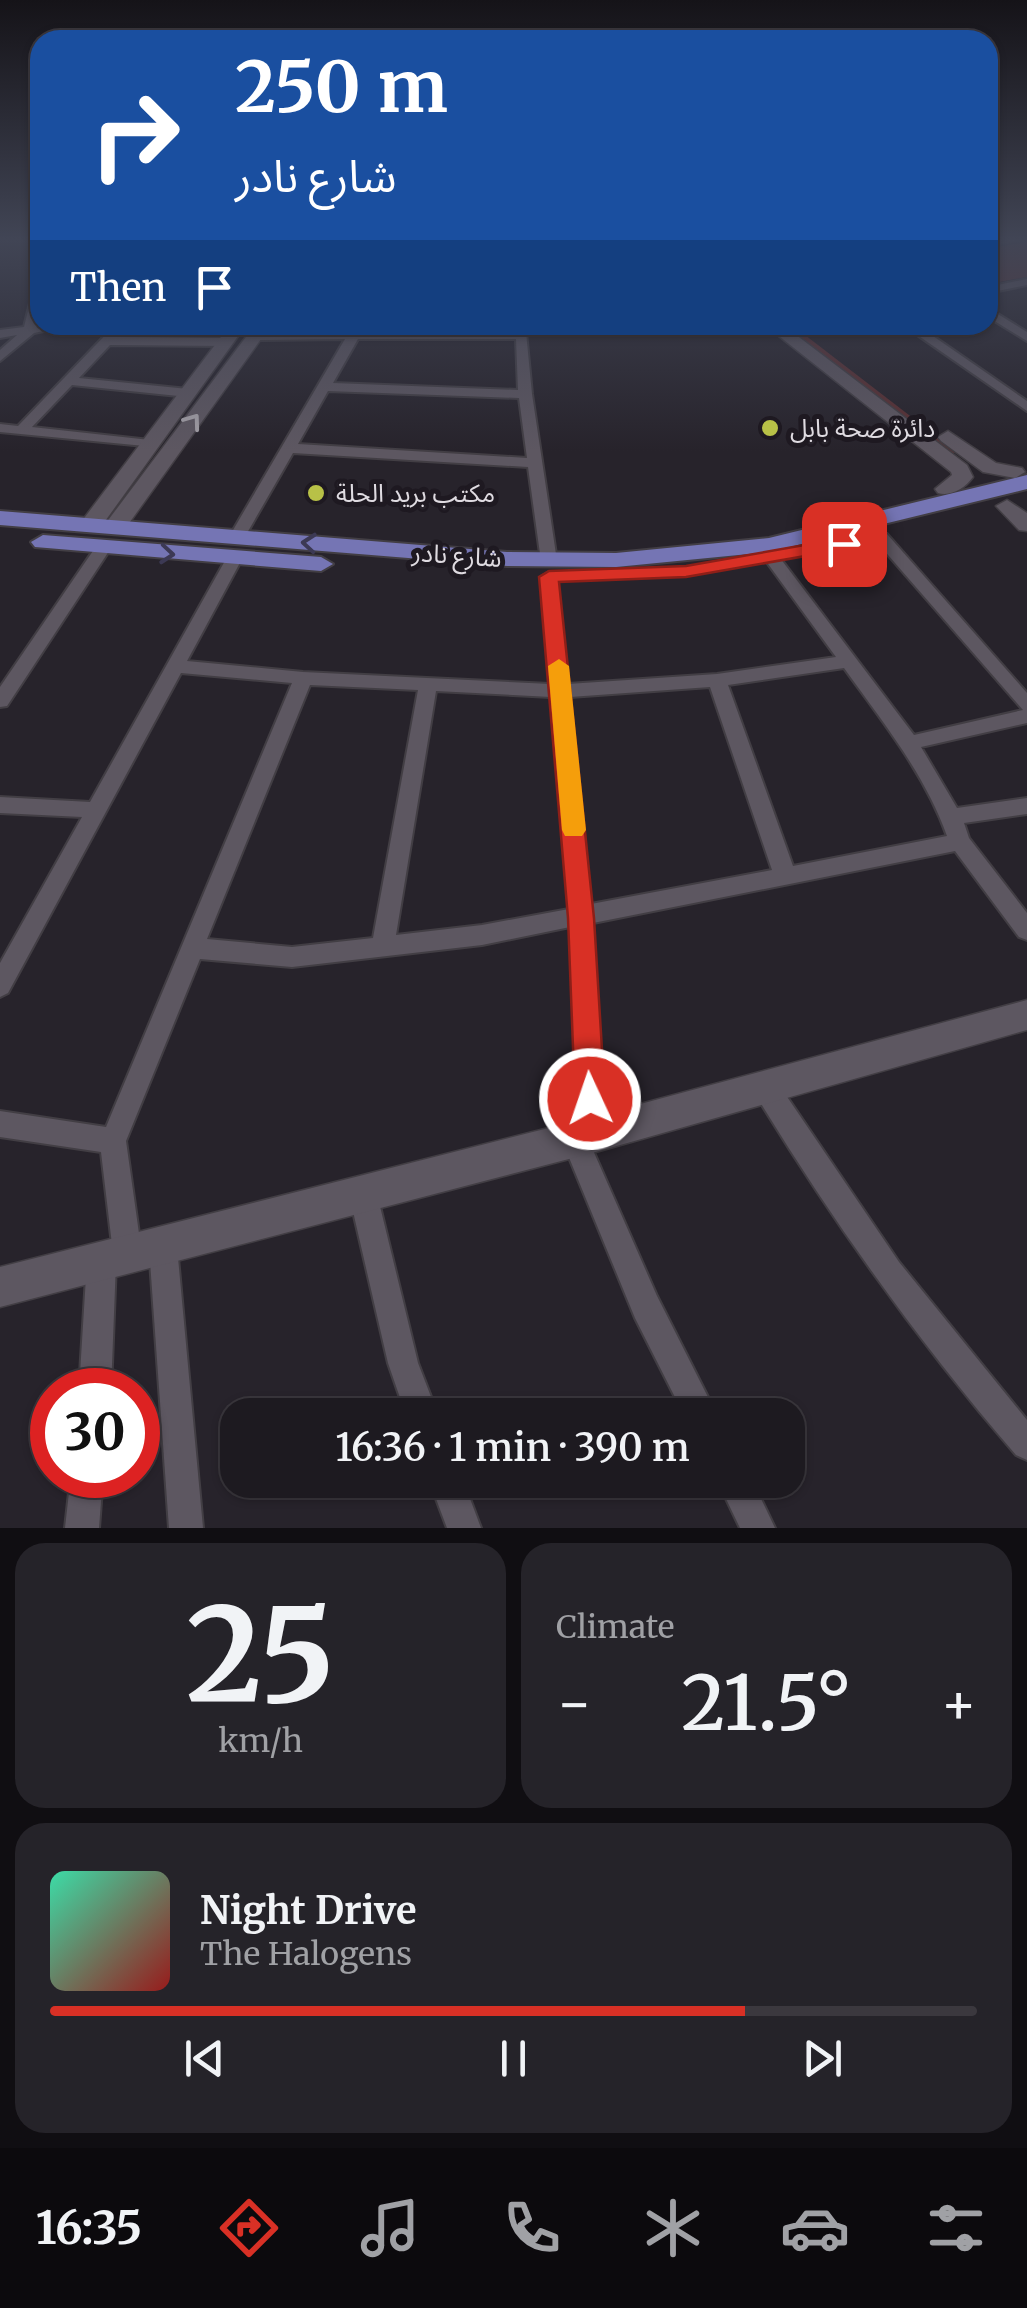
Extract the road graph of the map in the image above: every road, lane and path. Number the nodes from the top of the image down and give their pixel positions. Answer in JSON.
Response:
{"nodes":[{"id":1,"x":998,"y":318,"type":"edge"},
{"id":2,"x":30,"y":326,"type":"edge"},
{"id":3,"x":29,"y":330,"type":"junction"},
{"id":4,"x":0,"y":334,"type":"edge"},
{"id":5,"x":113,"y":335,"type":"edge"},
{"id":6,"x":190,"y":335,"type":"edge"},
{"id":7,"x":242,"y":335,"type":"edge"},
{"id":8,"x":243,"y":335,"type":"edge"},
{"id":9,"x":354,"y":335,"type":"joint"},
{"id":10,"x":787,"y":335,"type":"edge"},
{"id":11,"x":813,"y":335,"type":"edge"},
{"id":12,"x":923,"y":335,"type":"edge"},
{"id":13,"x":1027,"y":337,"type":"edge"},
{"id":14,"x":107,"y":341,"type":"junction"},
{"id":15,"x":0,"y":357,"type":"edge"},
{"id":16,"x":68,"y":381,"type":"junction"},
{"id":17,"x":1027,"y":384,"type":"edge"},
{"id":18,"x":324,"y":388,"type":"junction"},
{"id":19,"x":1002,"y":390,"type":"junction"},
{"id":20,"x":188,"y":393,"type":"junction"},
{"id":21,"x":525,"y":394,"type":"junction"},
{"id":22,"x":1027,"y":407,"type":"edge"},
{"id":23,"x":0,"y":428,"type":"edge"},
{"id":24,"x":22,"y":430,"type":"junction"},
{"id":25,"x":150,"y":444,"type":"junction"},
{"id":26,"x":289,"y":448,"type":"junction"},
{"id":27,"x":968,"y":452,"type":"junction"},
{"id":28,"x":945,"y":457,"type":"junction"},
{"id":29,"x":535,"y":463,"type":"junction"},
{"id":30,"x":1023,"y":475,"type":"edge"},
{"id":31,"x":945,"y":489,"type":"junction"},
{"id":32,"x":1017,"y":504,"type":"edge"},
{"id":33,"x":904,"y":513,"type":"junction"},
{"id":34,"x":0,"y":518,"type":"edge"},
{"id":35,"x":107,"y":524,"type":"junction"},
{"id":36,"x":1027,"y":525,"type":"edge"},
{"id":37,"x":881,"y":537,"type":"junction"},
{"id":38,"x":0,"y":538,"type":"edge"},
{"id":39,"x":235,"y":548,"type":"junction"},
{"id":40,"x":771,"y":557,"type":"junction"},
{"id":41,"x":549,"y":569,"type":"junction"},
{"id":42,"x":847,"y":662,"type":"junction"},
{"id":43,"x":175,"y":666,"type":"junction"},
{"id":44,"x":7,"y":678,"type":"edge"},
{"id":45,"x":303,"y":678,"type":"junction"},
{"id":46,"x":717,"y":680,"type":"junction"},
{"id":47,"x":428,"y":684,"type":"junction"},
{"id":48,"x":562,"y":691,"type":"junction"},
{"id":49,"x":0,"y":700,"type":"edge"},
{"id":50,"x":1027,"y":705,"type":"edge"},
{"id":51,"x":1027,"y":716,"type":"edge"},
{"id":52,"x":908,"y":743,"type":"junction"},
{"id":53,"x":0,"y":805,"type":"edge"},
{"id":54,"x":1027,"y":806,"type":"edge"},
{"id":55,"x":95,"y":810,"type":"junction"},
{"id":56,"x":951,"y":817,"type":"junction"},
{"id":57,"x":960,"y":842,"type":"junction"},
{"id":58,"x":786,"y":878,"type":"junction"},
{"id":59,"x":581,"y":918,"type":"junction"},
{"id":60,"x":1027,"y":930,"type":"edge"},
{"id":61,"x":384,"y":945,"type":"junction"},
{"id":62,"x":192,"y":948,"type":"junction"},
{"id":63,"x":0,"y":986,"type":"edge"},
{"id":64,"x":1027,"y":1015,"type":"edge"},
{"id":65,"x":766,"y":1088,"type":"junction"},
{"id":66,"x":0,"y":1124,"type":"edge"},
{"id":67,"x":583,"y":1137,"type":"junction"},
{"id":68,"x":114,"y":1142,"type":"junction"},
{"id":69,"x":363,"y":1194,"type":"junction"},
{"id":70,"x":131,"y":1255,"type":"junction"},
{"id":71,"x":0,"y":1286,"type":"edge"},
{"id":72,"x":101,"y":1368,"type":"edge"},
{"id":73,"x":416,"y":1398,"type":"edge"},
{"id":74,"x":692,"y":1398,"type":"edge"},
{"id":75,"x":1027,"y":1444,"type":"edge"},
{"id":76,"x":85,"y":1498,"type":"edge"},
{"id":77,"x":453,"y":1498,"type":"edge"},
{"id":78,"x":743,"y":1498,"type":"edge"},
{"id":79,"x":82,"y":1528,"type":"edge"},
{"id":80,"x":186,"y":1528,"type":"edge"},
{"id":81,"x":464,"y":1528,"type":"edge"},
{"id":82,"x":758,"y":1528,"type":"edge"}],
"edges":[{"from":1,"to":13,"type":"street"},
{"from":2,"to":3,"type":"street"},
{"from":3,"to":4,"type":"street"},
{"from":3,"to":15,"type":"street"},
{"from":5,"to":14,"type":"street"},
{"from":6,"to":14,"type":"street"},
{"from":7,"to":20,"type":"street"},
{"from":35,"to":8,"type":"street","one_way":true},
{"from":9,"to":18,"type":"street"},
{"from":9,"to":21,"type":"street"},
{"from":10,"to":28,"type":"street"},
{"from":11,"to":27,"type":"street"},
{"from":12,"to":19,"type":"street"},
{"from":14,"to":16,"type":"street"},
{"from":16,"to":20,"type":"street"},
{"from":16,"to":24,"type":"street"},
{"from":17,"to":19,"type":"street"},
{"from":18,"to":21,"type":"street"},
{"from":18,"to":26,"type":"street"},
{"from":19,"to":22,"type":"street"},
{"from":20,"to":25,"type":"street"},
{"from":21,"to":29,"type":"street"},
{"from":23,"to":24,"type":"street"},
{"from":24,"to":25,"type":"street"},
{"from":25,"to":35,"type":"street"},
{"from":26,"to":29,"type":"street"},
{"from":26,"to":39,"type":"street"},
{"from":27,"to":28,"type":"street"},
{"from":27,"to":30,"type":"street"},
{"from":28,"to":31,"type":"street"},
{"from":29,"to":41,"type":"street"},
{"from":30,"to":31,"type":"main road"},
{"from":30,"to":33,"type":"main road","name":"شارع نادر"},
{"from":31,"to":33,"type":"main road"},
{"from":32,"to":36,"type":"street"},
{"from":32,"to":37,"type":"main road","name":"شارع نادر"},
{"from":33,"to":41,"type":"main road","name":"شارع نادر"},
{"from":34,"to":35,"type":"main road","name":"شارع نادر"},
{"from":35,"to":38,"type":"main road","name":"شارع نادر"},
{"from":35,"to":39,"type":"main road","name":"شارع نادر"},
{"from":35,"to":44,"type":"street"},
{"from":37,"to":40,"type":"main road","name":"شارع نادر"},
{"from":37,"to":50,"type":"street"},
{"from":39,"to":41,"type":"main road","name":"شارع نادر"},
{"from":39,"to":43,"type":"street"},
{"from":40,"to":41,"type":"main road","name":"شارع نادر"},
{"from":40,"to":42,"type":"street"},
{"from":41,"to":48,"type":"street"},
{"from":42,"to":46,"type":"street"},
{"from":42,"to":52,"type":"street"},
{"from":43,"to":45,"type":"street"},
{"from":43,"to":55,"type":"street"},
{"from":44,"to":49,"type":"street"},
{"from":45,"to":47,"type":"street"},
{"from":45,"to":62,"type":"street"},
{"from":46,"to":48,"type":"street"},
{"from":46,"to":58,"type":"street"},
{"from":47,"to":48,"type":"street"},
{"from":47,"to":61,"type":"street"},
{"from":48,"to":59,"type":"street"},
{"from":51,"to":52,"type":"street"},
{"from":52,"to":56,"type":"street"},
{"from":53,"to":55,"type":"street"},
{"from":54,"to":56,"type":"street"},
{"from":55,"to":63,"type":"street"},
{"from":56,"to":57,"type":"street"},
{"from":57,"to":58,"type":"street"},
{"from":57,"to":60,"type":"street"},
{"from":58,"to":59,"type":"street"},
{"from":59,"to":61,"type":"street"},
{"from":59,"to":67,"type":"street"},
{"from":61,"to":62,"type":"street"},
{"from":62,"to":68,"type":"street"},
{"from":64,"to":65,"type":"street"},
{"from":65,"to":67,"type":"street"},
{"from":65,"to":75,"type":"street"},
{"from":66,"to":68,"type":"street"},
{"from":67,"to":69,"type":"street"},
{"from":67,"to":74,"type":"street"},
{"from":68,"to":70,"type":"street"},
{"from":69,"to":70,"type":"street"},
{"from":69,"to":73,"type":"street"},
{"from":70,"to":71,"type":"street"},
{"from":70,"to":72,"type":"street"},
{"from":70,"to":80,"type":"street"},
{"from":76,"to":79,"type":"street"},
{"from":77,"to":81,"type":"street"},
{"from":78,"to":82,"type":"street"}]}
